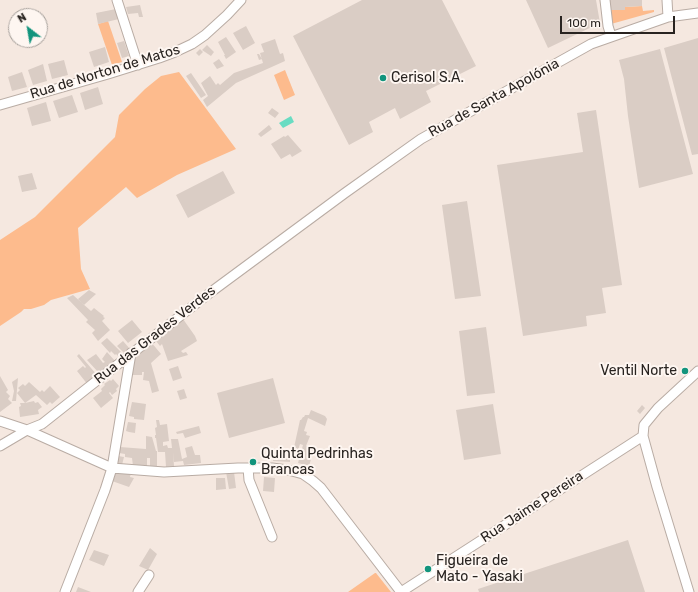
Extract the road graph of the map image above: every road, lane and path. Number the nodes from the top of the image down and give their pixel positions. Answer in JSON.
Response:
{"nodes":[{"id":1,"x":117,"y":0,"type":"edge"},
{"id":2,"x":241,"y":0,"type":"edge"},
{"id":3,"x":605,"y":0,"type":"edge"},
{"id":4,"x":667,"y":0,"type":"edge"},
{"id":5,"x":698,"y":13,"type":"edge"},
{"id":6,"x":668,"y":17,"type":"junction"},
{"id":7,"x":611,"y":36,"type":"junction"},
{"id":8,"x":138,"y":65,"type":"junction"},
{"id":9,"x":0,"y":105,"type":"edge"},
{"id":10,"x":308,"y":220,"type":"joint"},
{"id":11,"x":131,"y":353,"type":"junction"},
{"id":12,"x":698,"y":371,"type":"edge"},
{"id":13,"x":0,"y":421,"type":"edge"},
{"id":14,"x":27,"y":430,"type":"junction"},
{"id":15,"x":643,"y":436,"type":"junction"},
{"id":16,"x":0,"y":446,"type":"edge"},
{"id":17,"x":112,"y":468,"type":"junction"},
{"id":18,"x":248,"y":468,"type":"junction"},
{"id":19,"x":272,"y":537,"type":"dead end"},
{"id":20,"x":149,"y":575,"type":"dead end"},
{"id":21,"x":66,"y":592,"type":"edge"},
{"id":22,"x":138,"y":592,"type":"edge"},
{"id":23,"x":401,"y":592,"type":"edge"},
{"id":24,"x":689,"y":592,"type":"edge"}],
"edges":[{"from":1,"to":8,"type":"street"},
{"from":2,"to":8,"type":"street","name":"Rua de Norton de Matos"},
{"from":3,"to":7,"type":"street"},
{"from":4,"to":6,"type":"street"},
{"from":5,"to":6,"type":"street","name":"Rua de Santa Apolónia"},
{"from":6,"to":7,"type":"street","name":"Rua de Santa Apolónia"},
{"from":7,"to":10,"type":"street","name":"Rua de Santa Apolónia"},
{"from":8,"to":9,"type":"street","name":"Rua de Norton de Matos"},
{"from":10,"to":11,"type":"street","name":"Rua das Grades Verdes"},
{"from":11,"to":14,"type":"street","name":"Rua das Grades Verdes"},
{"from":11,"to":17,"type":"street"},
{"from":12,"to":15,"type":"street"},
{"from":13,"to":14,"type":"street"},
{"from":14,"to":16,"type":"street","name":"Rua das Grades Verdes"},
{"from":14,"to":17,"type":"street"},
{"from":15,"to":23,"type":"street","name":"Rua Jaime Pereira"},
{"from":15,"to":24,"type":"street"},
{"from":17,"to":18,"type":"street"},
{"from":17,"to":21,"type":"street"},
{"from":18,"to":19,"type":"street"},
{"from":18,"to":23,"type":"street"},
{"from":20,"to":22,"type":"street"}]}
